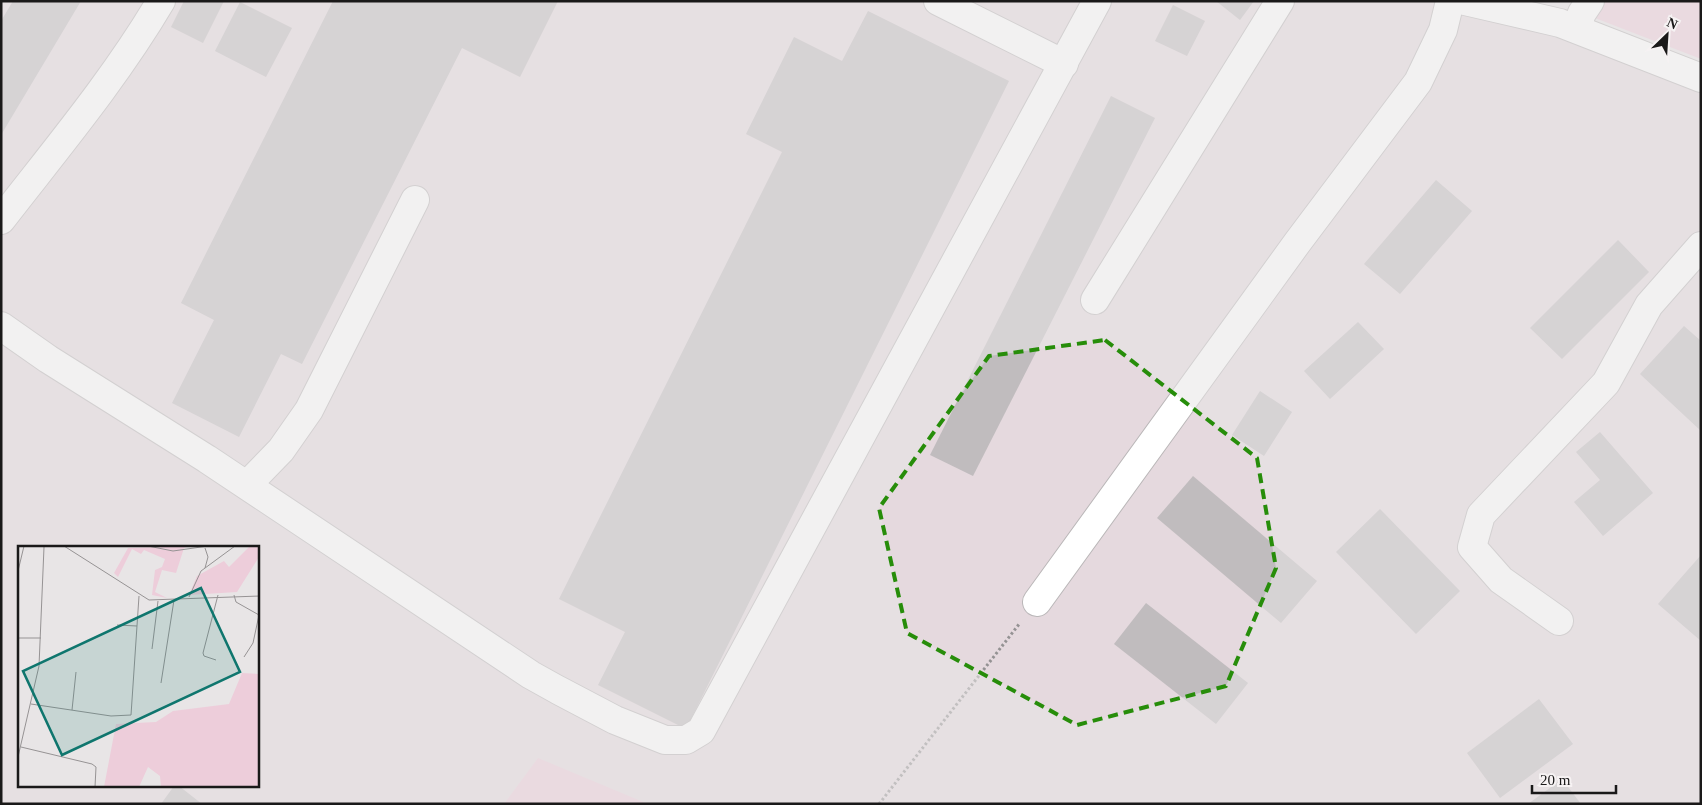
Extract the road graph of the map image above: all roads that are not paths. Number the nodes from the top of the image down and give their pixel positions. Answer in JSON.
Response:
{"nodes":[{"id":1,"x":160,"y":1,"type":"edge"},
{"id":2,"x":938,"y":1,"type":"edge"},
{"id":3,"x":1098,"y":1,"type":"edge"},
{"id":4,"x":1280,"y":1,"type":"edge"},
{"id":5,"x":1450,"y":1,"type":"edge"},
{"id":6,"x":1466,"y":1,"type":"edge"},
{"id":7,"x":1590,"y":1,"type":"edge"},
{"id":8,"x":1576,"y":28,"type":"junction"},
{"id":9,"x":1064,"y":64,"type":"junction"},
{"id":10,"x":1701,"y":78,"type":"edge"},
{"id":11,"x":415,"y":200,"type":"dead end"},
{"id":12,"x":1,"y":220,"type":"edge"},
{"id":13,"x":1701,"y":246,"type":"edge"},
{"id":14,"x":1096,"y":300,"type":"dead end"},
{"id":15,"x":1,"y":326,"type":"edge"},
{"id":16,"x":247,"y":486,"type":"junction"},
{"id":17,"x":1037,"y":602,"type":"road end"},
{"id":18,"x":1559,"y":621,"type":"dead end"}],
"edges":[{"from":1,"to":12,"type":"street"},
{"from":2,"to":9,"type":"street"},
{"from":3,"to":9,"type":"street"},
{"from":4,"to":14,"type":"street"},
{"from":5,"to":17,"type":"street"},
{"from":6,"to":8,"type":"street"},
{"from":7,"to":8,"type":"street"},
{"from":8,"to":10,"type":"street"},
{"from":9,"to":16,"type":"street"},
{"from":11,"to":16,"type":"street"},
{"from":13,"to":18,"type":"street"},
{"from":15,"to":16,"type":"street"}]}
